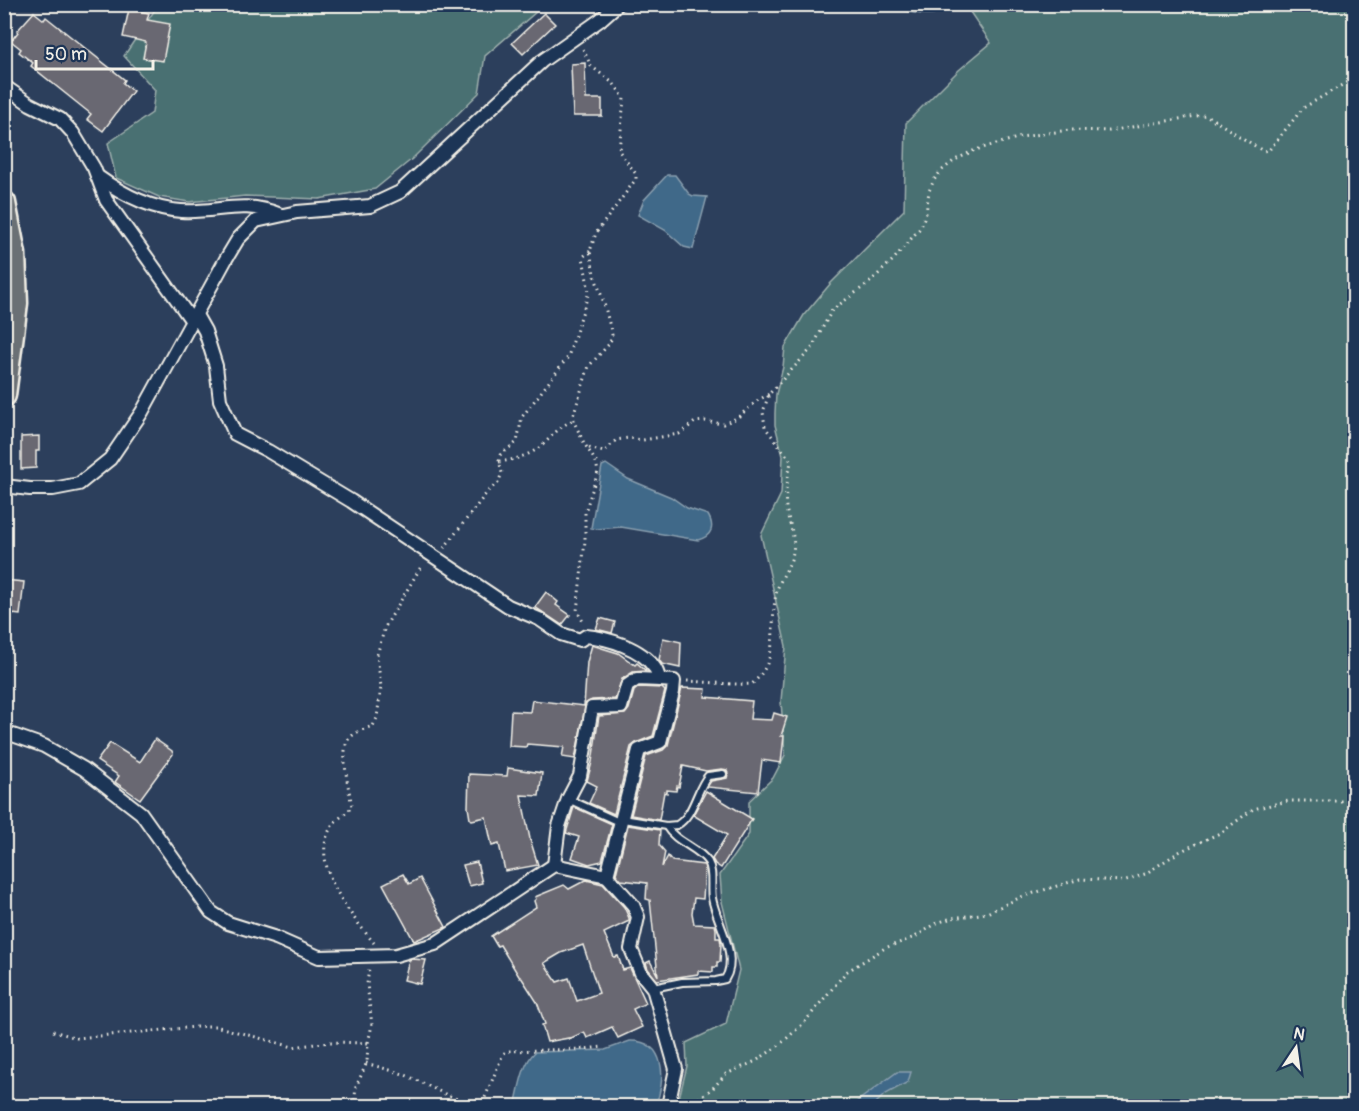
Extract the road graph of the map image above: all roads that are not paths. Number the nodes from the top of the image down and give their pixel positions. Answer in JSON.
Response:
{"nodes":[{"id":1,"x":618,"y":4,"type":"edge"},
{"id":2,"x":4,"y":86,"type":"edge"},
{"id":3,"x":97,"y":176,"type":"junction"},
{"id":4,"x":4,"y":203,"type":"edge"},
{"id":5,"x":281,"y":215,"type":"junction"},
{"id":6,"x":194,"y":318,"type":"junction"},
{"id":7,"x":4,"y":395,"type":"edge"},
{"id":8,"x":4,"y":486,"type":"edge"},
{"id":9,"x":660,"y":680,"type":"junction"},
{"id":10,"x":4,"y":732,"type":"edge"},
{"id":11,"x":723,"y":774,"type":"dead end"},
{"id":12,"x":568,"y":799,"type":"junction"},
{"id":13,"x":622,"y":821,"type":"junction"},
{"id":14,"x":666,"y":826,"type":"junction"},
{"id":15,"x":554,"y":865,"type":"junction"},
{"id":16,"x":607,"y":876,"type":"junction"},
{"id":17,"x":653,"y":988,"type":"junction"},
{"id":18,"x":669,"y":1104,"type":"edge"}],
"edges":[{"from":1,"to":5,"type":"street"},
{"from":2,"to":3,"type":"street"},
{"from":3,"to":5,"type":"street"},
{"from":3,"to":6,"type":"street"},
{"from":4,"to":7,"type":"highway"},
{"from":5,"to":6,"type":"street"},
{"from":6,"to":8,"type":"street"},
{"from":6,"to":9,"type":"street"},
{"from":9,"to":12,"type":"street"},
{"from":9,"to":13,"type":"street"},
{"from":10,"to":15,"type":"street"},
{"from":11,"to":14,"type":"lane"},
{"from":12,"to":13,"type":"lane"},
{"from":12,"to":15,"type":"street"},
{"from":13,"to":14,"type":"lane"},
{"from":13,"to":16,"type":"street"},
{"from":14,"to":17,"type":"lane"},
{"from":15,"to":16,"type":"street"},
{"from":16,"to":17,"type":"street"},
{"from":17,"to":18,"type":"street"}]}
